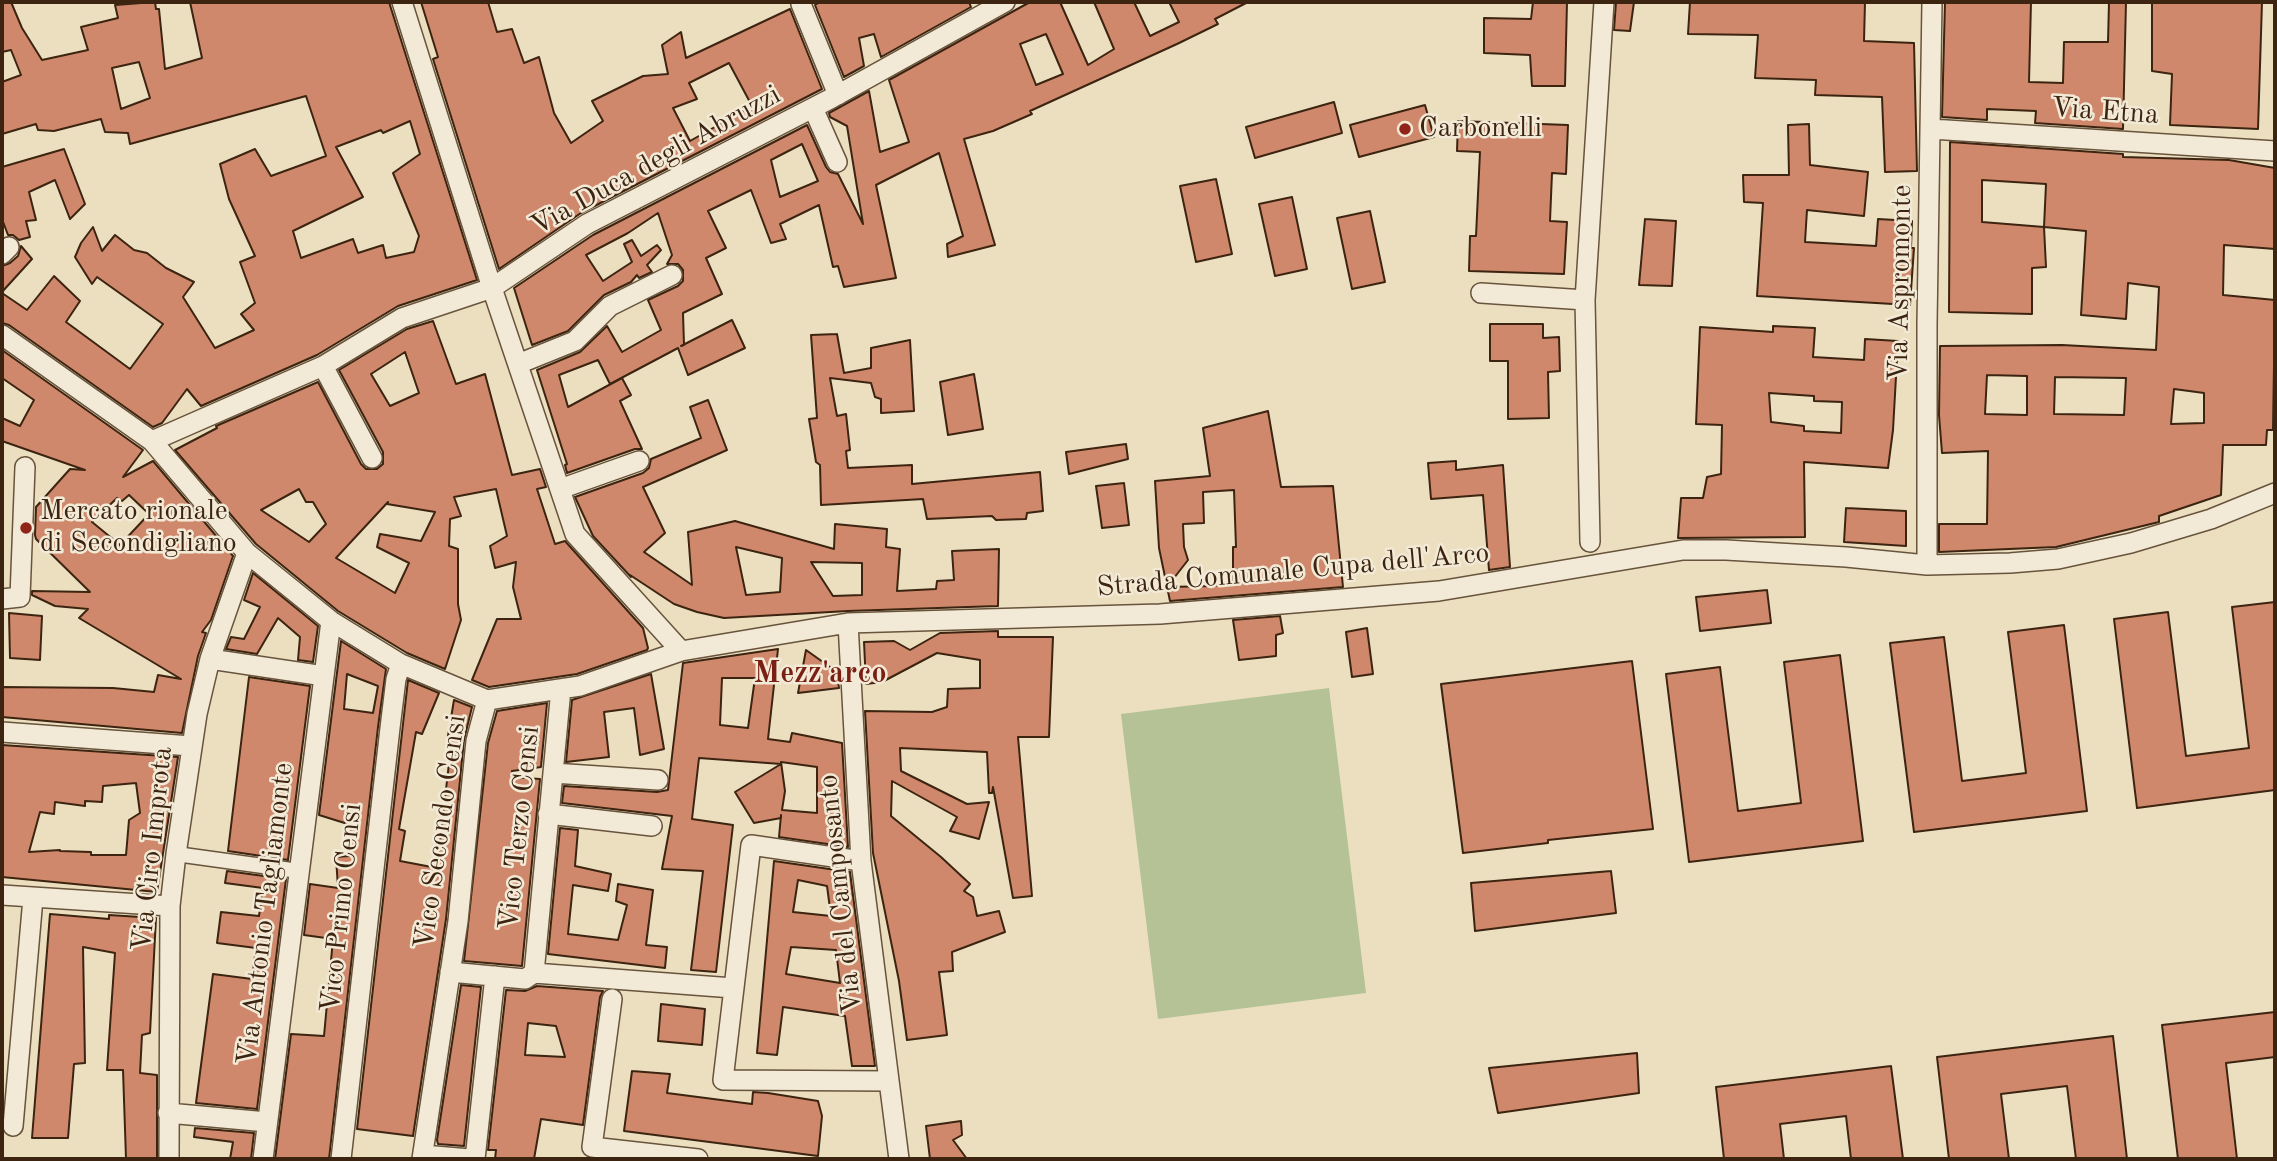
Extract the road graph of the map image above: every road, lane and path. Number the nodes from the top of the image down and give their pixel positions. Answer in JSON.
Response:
{"nodes":[{"id":1,"x":402,"y":2,"type":"edge"},
{"id":2,"x":1005,"y":2,"type":"edge"},
{"id":3,"x":1604,"y":2,"type":"edge"},
{"id":4,"x":1933,"y":2,"type":"edge"},
{"id":5,"x":801,"y":4,"type":"dead end"},
{"id":6,"x":838,"y":94,"type":"junction"},
{"id":7,"x":813,"y":108,"type":"junction"},
{"id":8,"x":1931,"y":129,"type":"junction"},
{"id":9,"x":2275,"y":151,"type":"edge"},
{"id":10,"x":837,"y":162,"type":"dead end"},
{"id":11,"x":672,"y":275,"type":"dead end"},
{"id":12,"x":492,"y":288,"type":"junction"},
{"id":13,"x":1480,"y":293,"type":"dead end"},
{"id":14,"x":1585,"y":300,"type":"junction"},
{"id":15,"x":2,"y":335,"type":"edge"},
{"id":16,"x":518,"y":364,"type":"junction"},
{"id":17,"x":323,"y":366,"type":"junction"},
{"id":18,"x":152,"y":441,"type":"junction"},
{"id":19,"x":372,"y":457,"type":"dead end"},
{"id":20,"x":639,"y":461,"type":"dead end"},
{"id":21,"x":25,"y":467,"type":"dead end"},
{"id":22,"x":560,"y":489,"type":"junction"},
{"id":23,"x":2275,"y":493,"type":"edge"},
{"id":24,"x":1590,"y":542,"type":"dead end"},
{"id":25,"x":247,"y":553,"type":"junction"},
{"id":26,"x":1927,"y":565,"type":"junction"},
{"id":27,"x":2,"y":599,"type":"edge"},
{"id":28,"x":331,"y":621,"type":"junction"},
{"id":29,"x":848,"y":623,"type":"junction"},
{"id":30,"x":681,"y":651,"type":"junction"},
{"id":31,"x":210,"y":659,"type":"junction"},
{"id":32,"x":401,"y":664,"type":"junction"},
{"id":33,"x":324,"y":676,"type":"junction"},
{"id":34,"x":561,"y":689,"type":"junction"},
{"id":35,"x":487,"y":700,"type":"junction"},
{"id":36,"x":2,"y":732,"type":"edge"},
{"id":37,"x":191,"y":746,"type":"junction"},
{"id":38,"x":553,"y":773,"type":"junction"},
{"id":39,"x":658,"y":780,"type":"dead end"},
{"id":40,"x":548,"y":814,"type":"junction"},
{"id":41,"x":652,"y":826,"type":"dead end"},
{"id":42,"x":176,"y":854,"type":"junction"},
{"id":43,"x":861,"y":861,"type":"junction"},
{"id":44,"x":299,"y":871,"type":"junction"},
{"id":45,"x":2,"y":895,"type":"edge"},
{"id":46,"x":33,"y":898,"type":"junction"},
{"id":47,"x":170,"y":906,"type":"junction"},
{"id":48,"x":450,"y":972,"type":"junction"},
{"id":49,"x":534,"y":972,"type":"junction"},
{"id":50,"x":495,"y":976,"type":"junction"},
{"id":51,"x":733,"y":988,"type":"junction"},
{"id":52,"x":612,"y":999,"type":"dead end"},
{"id":53,"x":889,"y":1081,"type":"junction"},
{"id":54,"x":168,"y":1113,"type":"junction"},
{"id":55,"x":267,"y":1122,"type":"junction"},
{"id":56,"x":13,"y":1126,"type":"dead end"},
{"id":57,"x":423,"y":1157,"type":"edge"},
{"id":58,"x":169,"y":1159,"type":"edge"},
{"id":59,"x":263,"y":1159,"type":"edge"},
{"id":60,"x":341,"y":1159,"type":"edge"},
{"id":61,"x":472,"y":1159,"type":"edge"},
{"id":62,"x":698,"y":1159,"type":"edge"},
{"id":63,"x":899,"y":1159,"type":"edge"}],
"edges":[{"from":1,"to":12,"type":"street"},
{"from":2,"to":6,"type":"street","name":"Via Duca degli Abruzzi"},
{"from":3,"to":14,"type":"street"},
{"from":4,"to":8,"type":"street","name":"Via Aspromonte"},
{"from":5,"to":6,"type":"street"},
{"from":6,"to":7,"type":"street","name":"Via Duca degli Abruzzi"},
{"from":7,"to":10,"type":"street","name":"Via Duca degli Abruzzi"},
{"from":7,"to":12,"type":"street","name":"Via Duca degli Abruzzi"},
{"from":8,"to":9,"type":"street","name":"Via Etna"},
{"from":8,"to":26,"type":"street","name":"Via Aspromonte"},
{"from":11,"to":16,"type":"street"},
{"from":12,"to":16,"type":"street"},
{"from":12,"to":17,"type":"street","name":"Via Duca degli Abruzzi"},
{"from":13,"to":14,"type":"street"},
{"from":14,"to":24,"type":"street"},
{"from":15,"to":18,"type":"street"},
{"from":16,"to":22,"type":"street"},
{"from":17,"to":18,"type":"street","name":"Via Duca degli Abruzzi"},
{"from":17,"to":19,"type":"street"},
{"from":18,"to":25,"type":"street"},
{"from":20,"to":22,"type":"street"},
{"from":21,"to":27,"type":"street"},
{"from":22,"to":30,"type":"street"},
{"from":23,"to":26,"type":"street","name":"Strada Comunale Cupa dell'Arco"},
{"from":25,"to":28,"type":"street"},
{"from":25,"to":31,"type":"street","name":"Via Ciro Improta"},
{"from":26,"to":29,"type":"street","name":"Strada Comunale Cupa dell'Arco"},
{"from":28,"to":32,"type":"street"},
{"from":28,"to":33,"type":"street","name":"Via Antonio Tagliamonte"},
{"from":29,"to":30,"type":"street","name":"Strada Comunale Cupa dell'Arco"},
{"from":29,"to":43,"type":"street","name":"Via del Camposanto"},
{"from":30,"to":34,"type":"street","name":"Strada Comunale Cupa dell'Arco"},
{"from":31,"to":33,"type":"street"},
{"from":31,"to":37,"type":"street","name":"Via Ciro Improta"},
{"from":32,"to":35,"type":"street"},
{"from":32,"to":60,"type":"street","name":"Vico Primo Censi"},
{"from":33,"to":44,"type":"street","name":"Via Antonio Tagliamonte"},
{"from":34,"to":35,"type":"street","name":"Strada Comunale Cupa dell'Arco"},
{"from":34,"to":38,"type":"street","name":"Vico Terzo Censi"},
{"from":35,"to":48,"type":"street","name":"Vico Secondo Censi"},
{"from":36,"to":37,"type":"street"},
{"from":37,"to":42,"type":"street","name":"Via Ciro Improta"},
{"from":38,"to":39,"type":"street"},
{"from":38,"to":40,"type":"street","name":"Vico Terzo Censi"},
{"from":40,"to":41,"type":"street"},
{"from":40,"to":49,"type":"street","name":"Vico Terzo Censi"},
{"from":42,"to":44,"type":"street"},
{"from":42,"to":47,"type":"street","name":"Via Ciro Improta"},
{"from":43,"to":51,"type":"street"},
{"from":43,"to":53,"type":"street","name":"Via del Camposanto"},
{"from":44,"to":55,"type":"street","name":"Via Antonio Tagliamonte"},
{"from":45,"to":46,"type":"street"},
{"from":46,"to":47,"type":"street"},
{"from":46,"to":56,"type":"street"},
{"from":47,"to":54,"type":"street","name":"Via Ciro Improta"},
{"from":48,"to":50,"type":"street","name":"Vico Secondo Censi"},
{"from":48,"to":57,"type":"street","name":"Vico Secondo Censi"},
{"from":49,"to":50,"type":"street","name":"Vico Secondo Censi"},
{"from":49,"to":51,"type":"street","name":"Vico Secondo Censi"},
{"from":50,"to":61,"type":"street"},
{"from":51,"to":53,"type":"street"},
{"from":52,"to":62,"type":"street"},
{"from":53,"to":63,"type":"street","name":"Via del Camposanto"},
{"from":54,"to":55,"type":"street"},
{"from":54,"to":58,"type":"street","name":"Via Ciro Improta"},
{"from":55,"to":59,"type":"street","name":"Via Antonio Tagliamonte"},
{"from":57,"to":61,"type":"street","name":"Vico Secondo Censi"}]}
